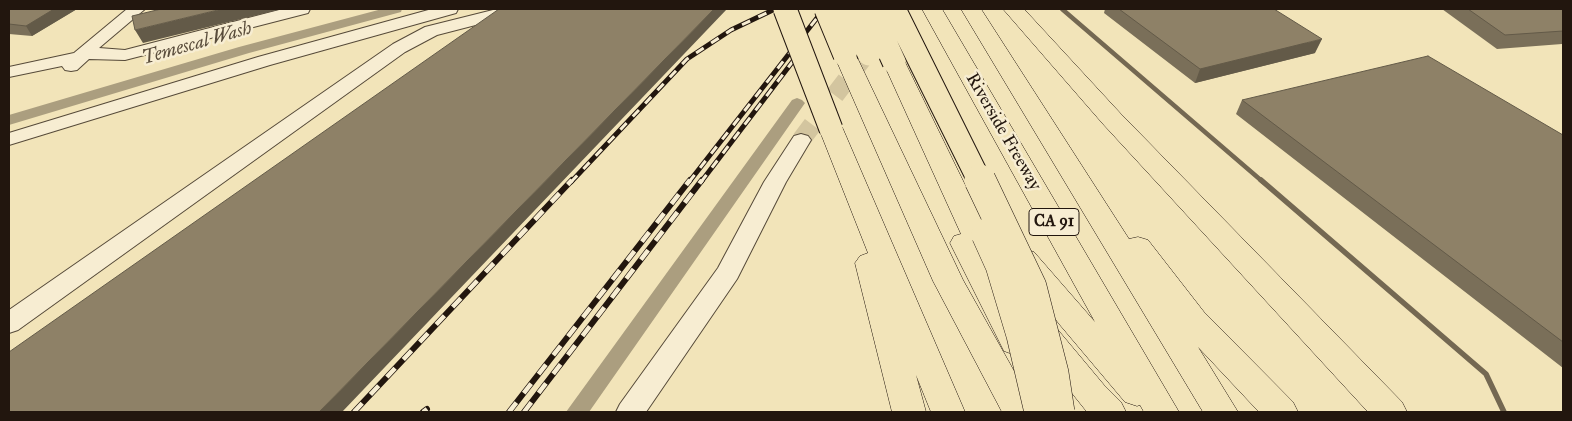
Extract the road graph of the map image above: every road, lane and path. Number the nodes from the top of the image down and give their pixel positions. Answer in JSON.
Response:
{"nodes":[{"id":1,"x":137,"y":9,"type":"edge"},
{"id":2,"x":302,"y":9,"type":"edge"},
{"id":3,"x":450,"y":9,"type":"edge"},
{"id":4,"x":516,"y":9,"type":"edge"},
{"id":5,"x":785,"y":9,"type":"edge"},
{"id":6,"x":826,"y":9,"type":"edge"},
{"id":7,"x":848,"y":9,"type":"edge"},
{"id":8,"x":870,"y":9,"type":"edge"},
{"id":9,"x":881,"y":9,"type":"edge"},
{"id":10,"x":890,"y":9,"type":"edge"},
{"id":11,"x":894,"y":9,"type":"edge"},
{"id":12,"x":932,"y":9,"type":"edge"},
{"id":13,"x":972,"y":9,"type":"edge"},
{"id":14,"x":1013,"y":9,"type":"edge"},
{"id":15,"x":997,"y":50,"type":"junction"},
{"id":16,"x":880,"y":58,"type":"junction"},
{"id":17,"x":79,"y":59,"type":"junction"},
{"id":18,"x":9,"y":72,"type":"edge"},
{"id":19,"x":831,"y":130,"type":"junction"},
{"id":20,"x":9,"y":140,"type":"edge"},
{"id":21,"x":802,"y":140,"type":"tunnel mouth"},
{"id":22,"x":9,"y":323,"type":"edge"},
{"id":23,"x":630,"y":412,"type":"edge"},
{"id":24,"x":909,"y":412,"type":"edge"},
{"id":25,"x":948,"y":412,"type":"edge"},
{"id":26,"x":1020,"y":412,"type":"edge"},
{"id":27,"x":1040,"y":412,"type":"edge"},
{"id":28,"x":1052,"y":412,"type":"edge"},
{"id":29,"x":1059,"y":412,"type":"edge"},
{"id":30,"x":1109,"y":412,"type":"edge"},
{"id":31,"x":1158,"y":412,"type":"edge"},
{"id":32,"x":1162,"y":412,"type":"edge"},
{"id":33,"x":1221,"y":412,"type":"edge"},
{"id":34,"x":1281,"y":412,"type":"edge"},
{"id":35,"x":1390,"y":412,"type":"edge"}],
"edges":[{"from":1,"to":17,"type":"street"},
{"from":2,"to":17,"type":"street"},
{"from":3,"to":20,"type":"street"},
{"from":4,"to":22,"type":"street"},
{"from":5,"to":19,"type":"highway","bridge":true},
{"from":6,"to":16,"type":"highway","bridge":true},
{"from":7,"to":16,"type":"highway","bridge":true},
{"from":8,"to":16,"type":"highway","bridge":true},
{"from":9,"to":27,"type":"highway","bridge":true},
{"from":10,"to":16,"type":"highway"},
{"from":11,"to":29,"type":"highway","bridge":true},
{"from":12,"to":32,"type":"highway","name":"Riverside Freeway","number":"CA 91"},
{"from":13,"to":15,"type":"highway"},
{"from":14,"to":35,"type":"highway"},
{"from":15,"to":33,"type":"highway","number":"CA 91"},
{"from":15,"to":34,"type":"highway"},
{"from":16,"to":26,"type":"highway"},
{"from":16,"to":28,"type":"highway"},
{"from":16,"to":30,"type":"highway","bridge":true},
{"from":16,"to":31,"type":"highway"},
{"from":17,"to":18,"type":"street"},
{"from":19,"to":24,"type":"highway"},
{"from":19,"to":25,"type":"highway"},
{"from":21,"to":23,"type":"street"}]}
